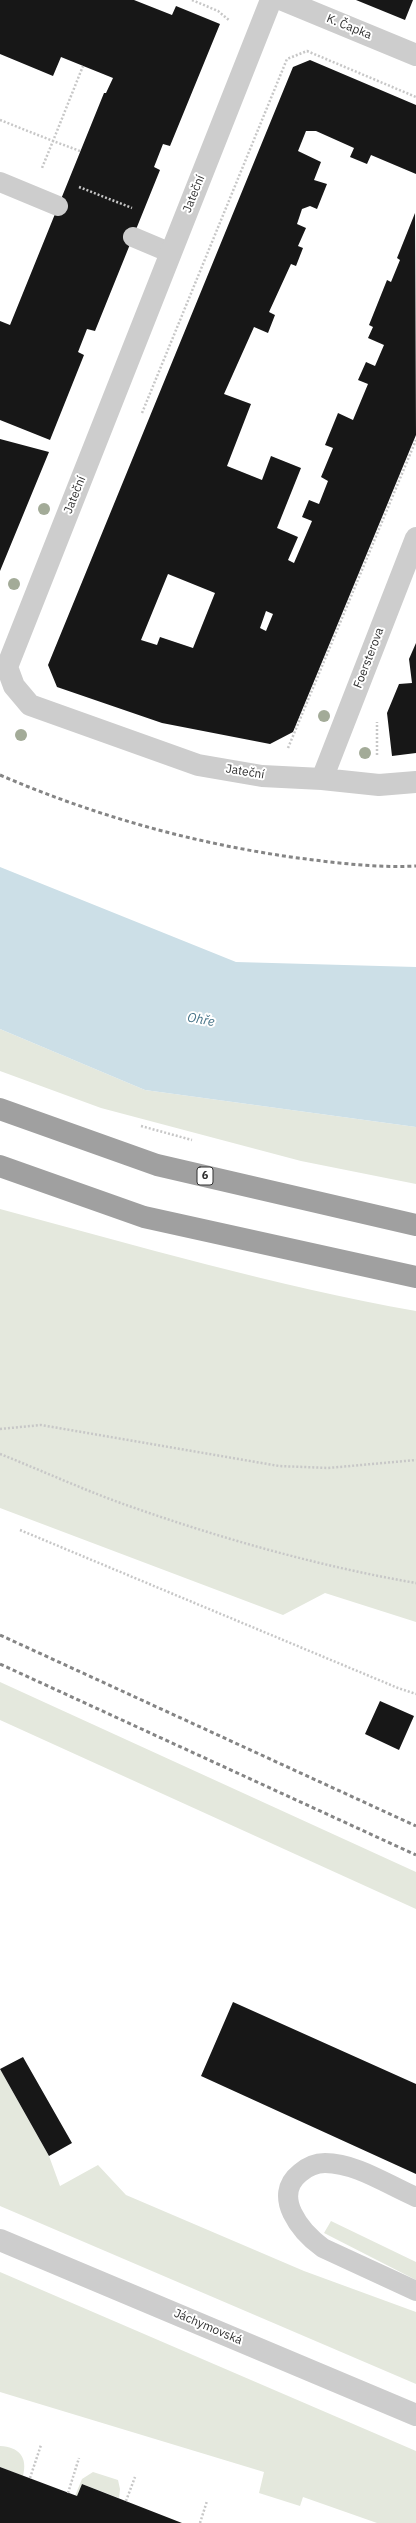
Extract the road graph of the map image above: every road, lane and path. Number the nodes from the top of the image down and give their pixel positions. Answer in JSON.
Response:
{"nodes":[{"id":1,"x":207,"y":0,"type":"edge"},
{"id":2,"x":272,"y":0,"type":"edge"},
{"id":3,"x":283,"y":0,"type":"edge"},
{"id":4,"x":205,"y":5,"type":"dead end"},
{"id":5,"x":416,"y":55,"type":"edge"},
{"id":6,"x":83,"y":66,"type":"dead end"},
{"id":7,"x":416,"y":97,"type":"edge"},
{"id":8,"x":0,"y":120,"type":"edge"},
{"id":9,"x":53,"y":141,"type":"junction"},
{"id":10,"x":80,"y":151,"type":"dead end"},
{"id":11,"x":41,"y":171,"type":"dead end"},
{"id":12,"x":0,"y":182,"type":"edge"},
{"id":13,"x":74,"y":185,"type":"dead end"},
{"id":14,"x":58,"y":206,"type":"dead end"},
{"id":15,"x":137,"y":210,"type":"dead end"},
{"id":16,"x":133,"y":237,"type":"dead end"},
{"id":17,"x":171,"y":253,"type":"junction"},
{"id":18,"x":142,"y":414,"type":"dead end"},
{"id":19,"x":416,"y":440,"type":"edge"},
{"id":20,"x":416,"y":538,"type":"edge"},
{"id":21,"x":4,"y":669,"type":"edge"},
{"id":22,"x":377,"y":720,"type":"dead end"},
{"id":23,"x":287,"y":750,"type":"dead end"},
{"id":24,"x":377,"y":762,"type":"dead end"},
{"id":25,"x":322,"y":779,"type":"junction"},
{"id":26,"x":416,"y":782,"type":"edge"},
{"id":27,"x":0,"y":1109,"type":"edge"},
{"id":28,"x":134,"y":1124,"type":"dead end"},
{"id":29,"x":200,"y":1143,"type":"dead end"},
{"id":30,"x":0,"y":1166,"type":"edge"},
{"id":31,"x":416,"y":1225,"type":"edge"},
{"id":32,"x":416,"y":1277,"type":"edge"},
{"id":33,"x":0,"y":1429,"type":"edge"},
{"id":34,"x":0,"y":1454,"type":"edge"},
{"id":35,"x":416,"y":1460,"type":"edge"},
{"id":36,"x":20,"y":1530,"type":"dead end"},
{"id":37,"x":416,"y":1583,"type":"edge"},
{"id":38,"x":416,"y":1694,"type":"edge"},
{"id":39,"x":416,"y":2197,"type":"edge"},
{"id":40,"x":0,"y":2240,"type":"edge"},
{"id":41,"x":416,"y":2291,"type":"edge"},
{"id":42,"x":416,"y":2415,"type":"edge"},
{"id":43,"x":41,"y":2445,"type":"dead end"},
{"id":44,"x":80,"y":2458,"type":"dead end"},
{"id":45,"x":135,"y":2477,"type":"dead end"},
{"id":46,"x":30,"y":2478,"type":"dead end"},
{"id":47,"x":68,"y":2493,"type":"dead end"},
{"id":48,"x":126,"y":2501,"type":"dead end"},
{"id":49,"x":207,"y":2501,"type":"dead end"},
{"id":50,"x":200,"y":2523,"type":"edge"}],
"edges":[{"from":1,"to":4,"type":"path"},
{"from":2,"to":17,"type":"street","name":"Jateční"},
{"from":3,"to":5,"type":"street","name":"K. Čapka"},
{"from":6,"to":9,"type":"path"},
{"from":7,"to":18,"type":"path"},
{"from":8,"to":9,"type":"path"},
{"from":9,"to":10,"type":"path"},
{"from":9,"to":11,"type":"path"},
{"from":12,"to":14,"type":"lane"},
{"from":13,"to":15,"type":"path"},
{"from":16,"to":17,"type":"lane"},
{"from":17,"to":21,"type":"street","name":"Jateční"},
{"from":19,"to":23,"type":"path"},
{"from":20,"to":25,"type":"street","name":"Foersterova"},
{"from":21,"to":25,"type":"street","name":"Jateční"},
{"from":22,"to":24,"type":"path"},
{"from":25,"to":26,"type":"street","name":"Jateční"},
{"from":27,"to":31,"type":"highway","number":"6"},
{"from":28,"to":29,"type":"path"},
{"from":30,"to":32,"type":"highway"},
{"from":33,"to":35,"type":"path"},
{"from":34,"to":37,"type":"path"},
{"from":36,"to":38,"type":"path"},
{"from":39,"to":41,"type":"lane"},
{"from":40,"to":42,"type":"street","name":"Jáchymovská"},
{"from":43,"to":46,"type":"path"},
{"from":44,"to":47,"type":"path"},
{"from":45,"to":48,"type":"path"},
{"from":49,"to":50,"type":"path"}]}
